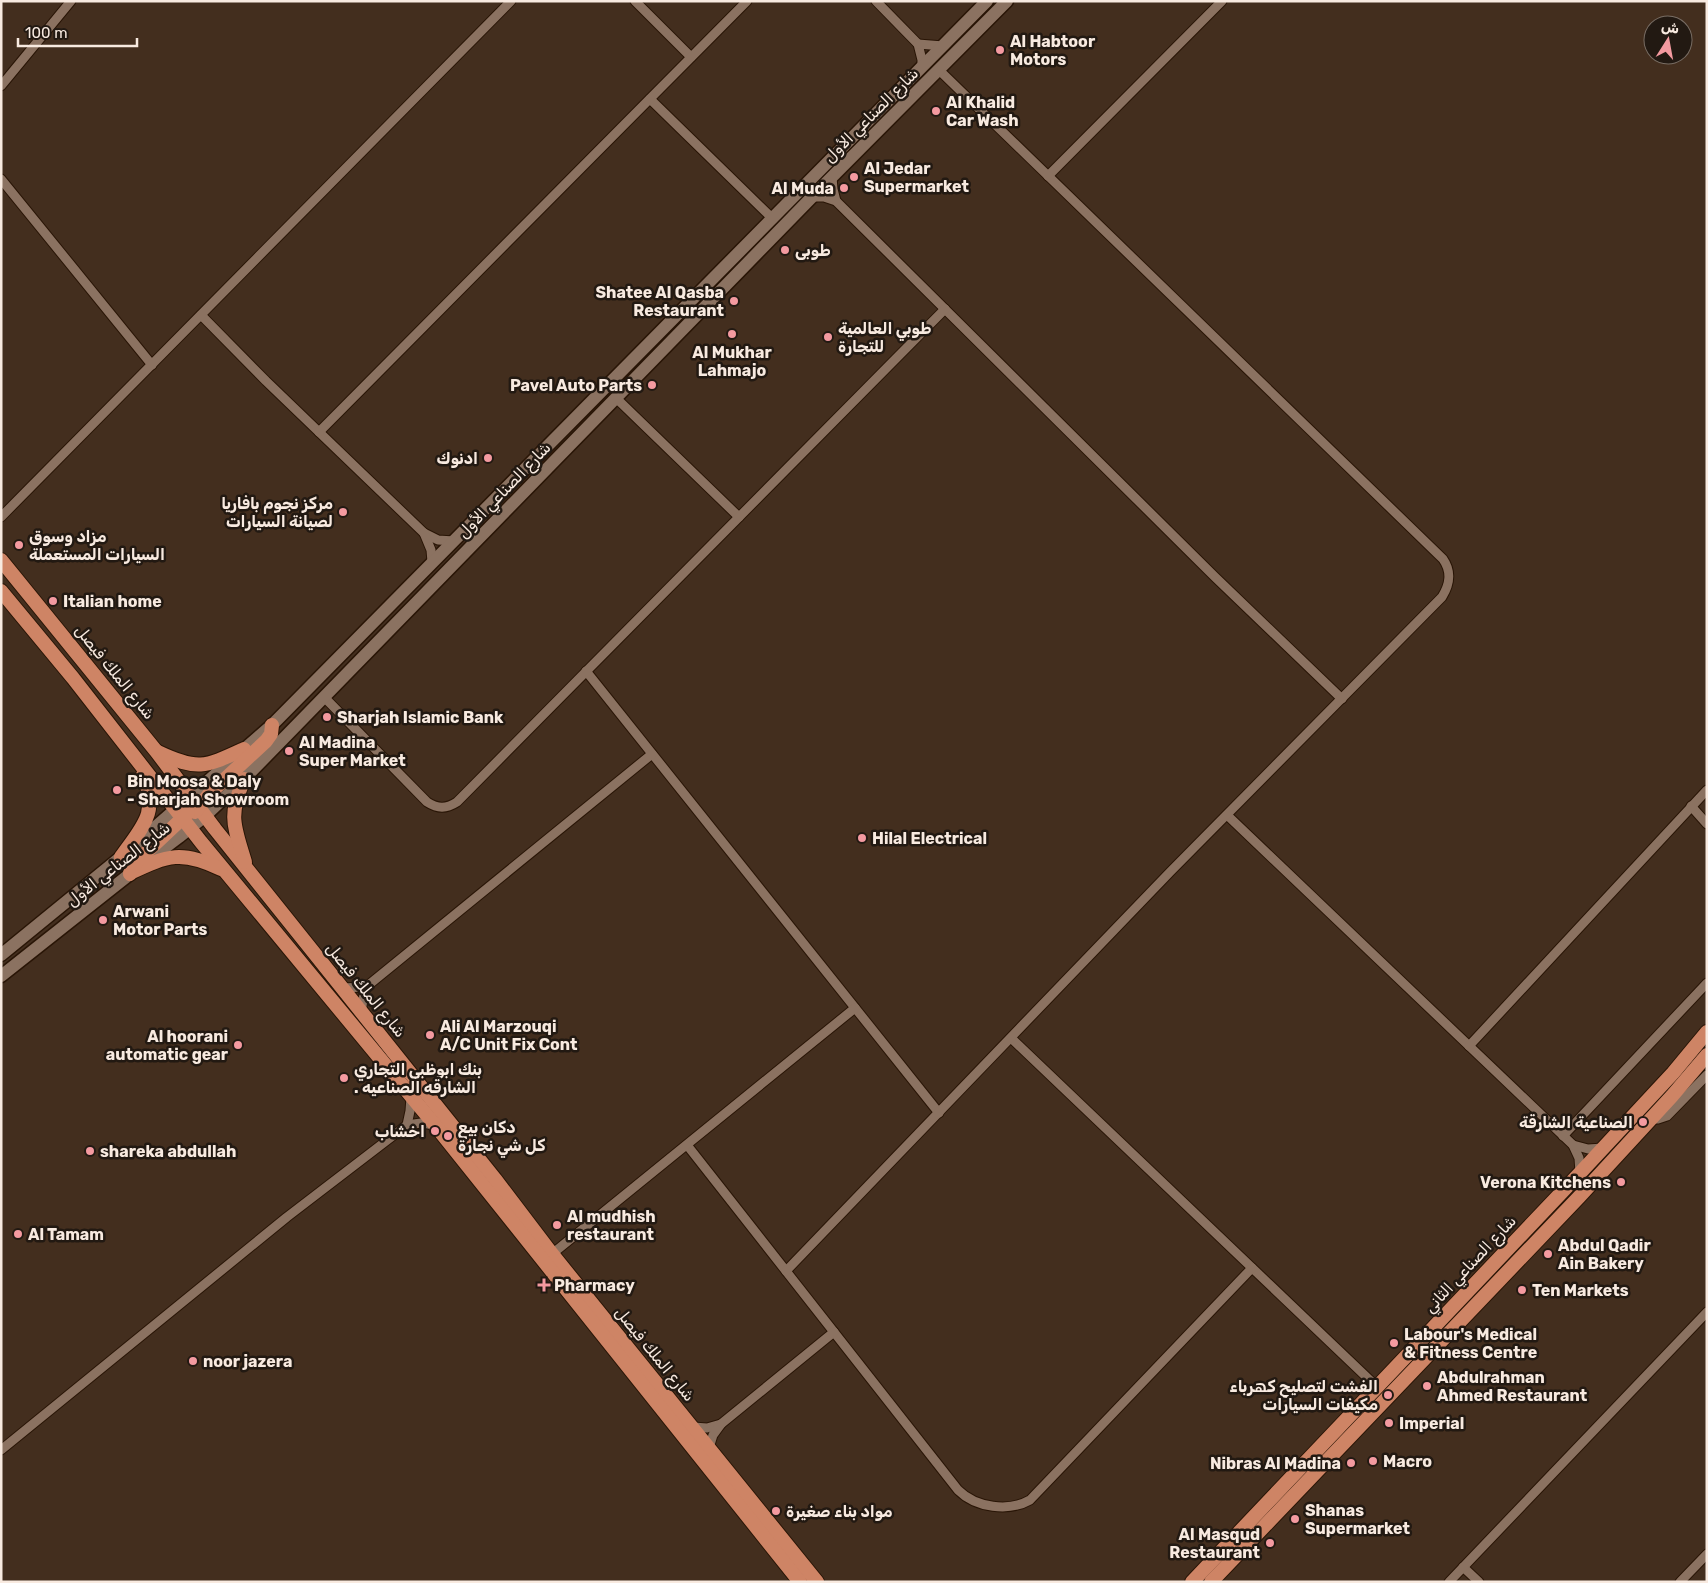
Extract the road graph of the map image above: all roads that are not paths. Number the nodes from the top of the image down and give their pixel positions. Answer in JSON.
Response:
{"nodes":[{"id":1,"x":70,"y":1,"type":"edge"},
{"id":2,"x":511,"y":1,"type":"edge"},
{"id":3,"x":635,"y":1,"type":"edge"},
{"id":4,"x":747,"y":1,"type":"edge"},
{"id":5,"x":876,"y":1,"type":"edge"},
{"id":6,"x":987,"y":1,"type":"edge"},
{"id":7,"x":1007,"y":1,"type":"edge"},
{"id":8,"x":1222,"y":1,"type":"edge"},
{"id":9,"x":918,"y":44,"type":"junction"},
{"id":10,"x":943,"y":46,"type":"junction"},
{"id":11,"x":691,"y":57,"type":"junction"},
{"id":12,"x":922,"y":68,"type":"junction"},
{"id":13,"x":939,"y":70,"type":"junction"},
{"id":14,"x":1,"y":86,"type":"edge"},
{"id":15,"x":650,"y":99,"type":"junction"},
{"id":16,"x":1048,"y":176,"type":"junction"},
{"id":17,"x":832,"y":177,"type":"junction"},
{"id":18,"x":1,"y":178,"type":"edge"},
{"id":19,"x":812,"y":198,"type":"junction"},
{"id":20,"x":836,"y":201,"type":"junction"},
{"id":21,"x":773,"y":219,"type":"junction"},
{"id":22,"x":945,"y":309,"type":"junction"},
{"id":23,"x":201,"y":315,"type":"junction"},
{"id":24,"x":152,"y":364,"type":"junction"},
{"id":25,"x":616,"y":398,"type":"junction"},
{"id":26,"x":319,"y":432,"type":"junction"},
{"id":27,"x":1,"y":517,"type":"edge"},
{"id":28,"x":739,"y":517,"type":"junction"},
{"id":29,"x":424,"y":533,"type":"junction"},
{"id":30,"x":454,"y":540,"type":"junction"},
{"id":31,"x":1,"y":560,"type":"edge"},
{"id":32,"x":432,"y":562,"type":"junction"},
{"id":33,"x":1,"y":591,"type":"edge"},
{"id":34,"x":586,"y":671,"type":"junction"},
{"id":35,"x":324,"y":698,"type":"junction"},
{"id":36,"x":1342,"y":699,"type":"junction"},
{"id":37,"x":272,"y":725,"type":"junction"},
{"id":38,"x":244,"y":749,"type":"junction"},
{"id":39,"x":156,"y":751,"type":"junction"},
{"id":40,"x":132,"y":754,"type":"junction"},
{"id":41,"x":652,"y":754,"type":"junction"},
{"id":42,"x":244,"y":779,"type":"junction"},
{"id":43,"x":1707,"y":790,"type":"edge"},
{"id":44,"x":198,"y":806,"type":"junction"},
{"id":45,"x":1690,"y":806,"type":"junction"},
{"id":46,"x":1227,"y":815,"type":"junction"},
{"id":47,"x":183,"y":819,"type":"junction"},
{"id":48,"x":1707,"y":824,"type":"edge"},
{"id":49,"x":121,"y":857,"type":"junction"},
{"id":50,"x":246,"y":868,"type":"junction"},
{"id":51,"x":224,"y":870,"type":"junction"},
{"id":52,"x":130,"y":874,"type":"junction"},
{"id":53,"x":1,"y":955,"type":"edge"},
{"id":54,"x":1,"y":976,"type":"edge"},
{"id":55,"x":1707,"y":983,"type":"edge"},
{"id":56,"x":366,"y":986,"type":"junction"},
{"id":57,"x":342,"y":988,"type":"junction"},
{"id":58,"x":856,"y":1008,"type":"junction"},
{"id":59,"x":362,"y":1013,"type":"junction"},
{"id":60,"x":1707,"y":1032,"type":"edge"},
{"id":61,"x":1010,"y":1038,"type":"junction"},
{"id":62,"x":1469,"y":1046,"type":"junction"},
{"id":63,"x":1707,"y":1054,"type":"edge"},
{"id":64,"x":1707,"y":1075,"type":"edge"},
{"id":65,"x":411,"y":1097,"type":"junction"},
{"id":66,"x":939,"y":1113,"type":"junction"},
{"id":67,"x":1650,"y":1119,"type":"junction"},
{"id":68,"x":407,"y":1125,"type":"junction"},
{"id":69,"x":435,"y":1126,"type":"junction"},
{"id":70,"x":1563,"y":1136,"type":"junction"},
{"id":71,"x":687,"y":1145,"type":"junction"},
{"id":72,"x":1573,"y":1145,"type":"junction"},
{"id":73,"x":1603,"y":1148,"type":"junction"},
{"id":74,"x":1580,"y":1173,"type":"junction"},
{"id":75,"x":552,"y":1254,"type":"junction"},
{"id":76,"x":1252,"y":1268,"type":"junction"},
{"id":77,"x":786,"y":1271,"type":"junction"},
{"id":78,"x":1707,"y":1312,"type":"edge"},
{"id":79,"x":834,"y":1332,"type":"junction"},
{"id":80,"x":1377,"y":1388,"type":"junction"},
{"id":81,"x":721,"y":1424,"type":"junction"},
{"id":82,"x":693,"y":1427,"type":"junction"},
{"id":83,"x":709,"y":1448,"type":"junction"},
{"id":84,"x":1,"y":1450,"type":"edge"},
{"id":85,"x":1707,"y":1554,"type":"edge"},
{"id":86,"x":1463,"y":1567,"type":"junction"},
{"id":87,"x":800,"y":1582,"type":"edge"},
{"id":88,"x":817,"y":1582,"type":"edge"},
{"id":89,"x":1192,"y":1582,"type":"edge"},
{"id":90,"x":1212,"y":1582,"type":"edge"},
{"id":91,"x":1449,"y":1582,"type":"edge"},
{"id":92,"x":1479,"y":1582,"type":"edge"},
{"id":93,"x":1680,"y":1582,"type":"edge"}],
"edges":[{"from":1,"to":14,"type":"street"},
{"from":2,"to":23,"type":"street"},
{"from":3,"to":11,"type":"street"},
{"from":4,"to":11,"type":"street"},
{"from":5,"to":9,"type":"street"},
{"from":6,"to":10,"type":"main road","name":"شارع الصناعي الأول"},
{"from":7,"to":13,"type":"main road","name":"شارع الصناعي الأول"},
{"from":8,"to":16,"type":"street"},
{"from":9,"to":10,"type":"street"},
{"from":9,"to":12,"type":"street"},
{"from":10,"to":12,"type":"main road","name":"شارع الصناعي الأول"},
{"from":11,"to":15,"type":"street"},
{"from":12,"to":21,"type":"main road","name":"شارع الصناعي الأول"},
{"from":13,"to":16,"type":"street"},
{"from":13,"to":17,"type":"main road","name":"شارع الصناعي الأول"},
{"from":15,"to":21,"type":"street"},
{"from":15,"to":26,"type":"street"},
{"from":16,"to":36,"type":"street"},
{"from":17,"to":19,"type":"main road","name":"شارع الصناعي الأول"},
{"from":17,"to":20,"type":"street"},
{"from":18,"to":24,"type":"street"},
{"from":19,"to":20,"type":"street"},
{"from":19,"to":25,"type":"main road","name":"شارع الصناعي الأول"},
{"from":20,"to":22,"type":"street"},
{"from":21,"to":30,"type":"main road","name":"شارع الصناعي الأول"},
{"from":22,"to":28,"type":"street"},
{"from":22,"to":36,"type":"street"},
{"from":23,"to":24,"type":"street"},
{"from":23,"to":26,"type":"street"},
{"from":24,"to":27,"type":"street"},
{"from":25,"to":28,"type":"street"},
{"from":25,"to":35,"type":"main road","name":"شارع الصناعي الأول"},
{"from":26,"to":29,"type":"street"},
{"from":28,"to":34,"type":"street"},
{"from":29,"to":30,"type":"street"},
{"from":29,"to":32,"type":"street"},
{"from":30,"to":32,"type":"main road","name":"شارع الصناعي الأول"},
{"from":31,"to":39,"type":"main road","name":"شارع الملك فيصل"},
{"from":32,"to":37,"type":"main road","name":"شارع الصناعي الأول"},
{"from":33,"to":40,"type":"main road","name":"شارع الملك فيصل"},
{"from":34,"to":35,"type":"street"},
{"from":34,"to":41,"type":"street"},
{"from":35,"to":42,"type":"main road","name":"شارع الصناعي الأول"},
{"from":36,"to":46,"type":"street"},
{"from":37,"to":38,"type":"main road","name":"شارع الصناعي الأول"},
{"from":37,"to":44,"type":"main road"},
{"from":38,"to":39,"type":"main road"},
{"from":38,"to":44,"type":"main road","name":"شارع الصناعي الأول"},
{"from":39,"to":44,"type":"main road","name":"شارع الملك فيصل"},
{"from":40,"to":47,"type":"main road","name":"شارع الملك فيصل"},
{"from":40,"to":49,"type":"main road"},
{"from":41,"to":56,"type":"street"},
{"from":41,"to":58,"type":"street"},
{"from":42,"to":44,"type":"main road","name":"شارع الصناعي الأول"},
{"from":42,"to":50,"type":"main road"},
{"from":43,"to":45,"type":"street"},
{"from":44,"to":47,"type":"main road","name":"شارع الصناعي الأول"},
{"from":44,"to":47,"type":"main road"},
{"from":44,"to":50,"type":"main road","name":"شارع الملك فيصل"},
{"from":45,"to":48,"type":"street"},
{"from":45,"to":62,"type":"street"},
{"from":46,"to":61,"type":"street"},
{"from":46,"to":62,"type":"street"},
{"from":47,"to":49,"type":"main road","name":"شارع الصناعي الأول"},
{"from":47,"to":51,"type":"main road","name":"شارع الملك فيصل"},
{"from":47,"to":52,"type":"main road"},
{"from":49,"to":53,"type":"main road","name":"شارع الصناعي الأول"},
{"from":50,"to":57,"type":"main road","name":"شارع الملك فيصل"},
{"from":51,"to":52,"type":"main road"},
{"from":51,"to":65,"type":"main road","name":"شارع الملك فيصل"},
{"from":52,"to":54,"type":"main road","name":"شارع الصناعي الأول"},
{"from":55,"to":70,"type":"street"},
{"from":56,"to":57,"type":"street"},
{"from":56,"to":59,"type":"street"},
{"from":57,"to":59,"type":"main road","name":"شارع الملك فيصل"},
{"from":58,"to":66,"type":"street"},
{"from":58,"to":71,"type":"street"},
{"from":59,"to":75,"type":"main road","name":"شارع الملك فيصل"},
{"from":60,"to":73,"type":"main road","name":"شارع الصناعي الثاني"},
{"from":61,"to":66,"type":"street"},
{"from":61,"to":76,"type":"street"},
{"from":62,"to":70,"type":"street"},
{"from":63,"to":67,"type":"main road","name":"شارع الصناعي الثاني"},
{"from":64,"to":67,"type":"street"},
{"from":65,"to":68,"type":"street"},
{"from":65,"to":69,"type":"main road","name":"شارع الملك فيصل"},
{"from":66,"to":77,"type":"street"},
{"from":67,"to":90,"type":"main road","name":"شارع الصناعي الثاني"},
{"from":68,"to":69,"type":"street"},
{"from":68,"to":84,"type":"street"},
{"from":69,"to":87,"type":"main road","name":"شارع الملك فيصل"},
{"from":70,"to":72,"type":"street"},
{"from":71,"to":75,"type":"street"},
{"from":71,"to":77,"type":"street"},
{"from":72,"to":73,"type":"street"},
{"from":72,"to":74,"type":"street"},
{"from":73,"to":74,"type":"main road","name":"شارع الصناعي الثاني"},
{"from":74,"to":80,"type":"main road","name":"شارع الصناعي الثاني"},
{"from":75,"to":82,"type":"main road","name":"شارع الملك فيصل"},
{"from":76,"to":79,"type":"street"},
{"from":76,"to":80,"type":"street"},
{"from":77,"to":79,"type":"street"},
{"from":78,"to":86,"type":"street"},
{"from":79,"to":81,"type":"street"},
{"from":80,"to":89,"type":"main road","name":"شارع الصناعي الثاني"},
{"from":81,"to":82,"type":"street"},
{"from":81,"to":83,"type":"street"},
{"from":82,"to":83,"type":"main road","name":"شارع الملك فيصل"},
{"from":83,"to":88,"type":"main road","name":"شارع الملك فيصل"},
{"from":85,"to":93,"type":"street"},
{"from":86,"to":91,"type":"street"},
{"from":86,"to":92,"type":"street"}]}
